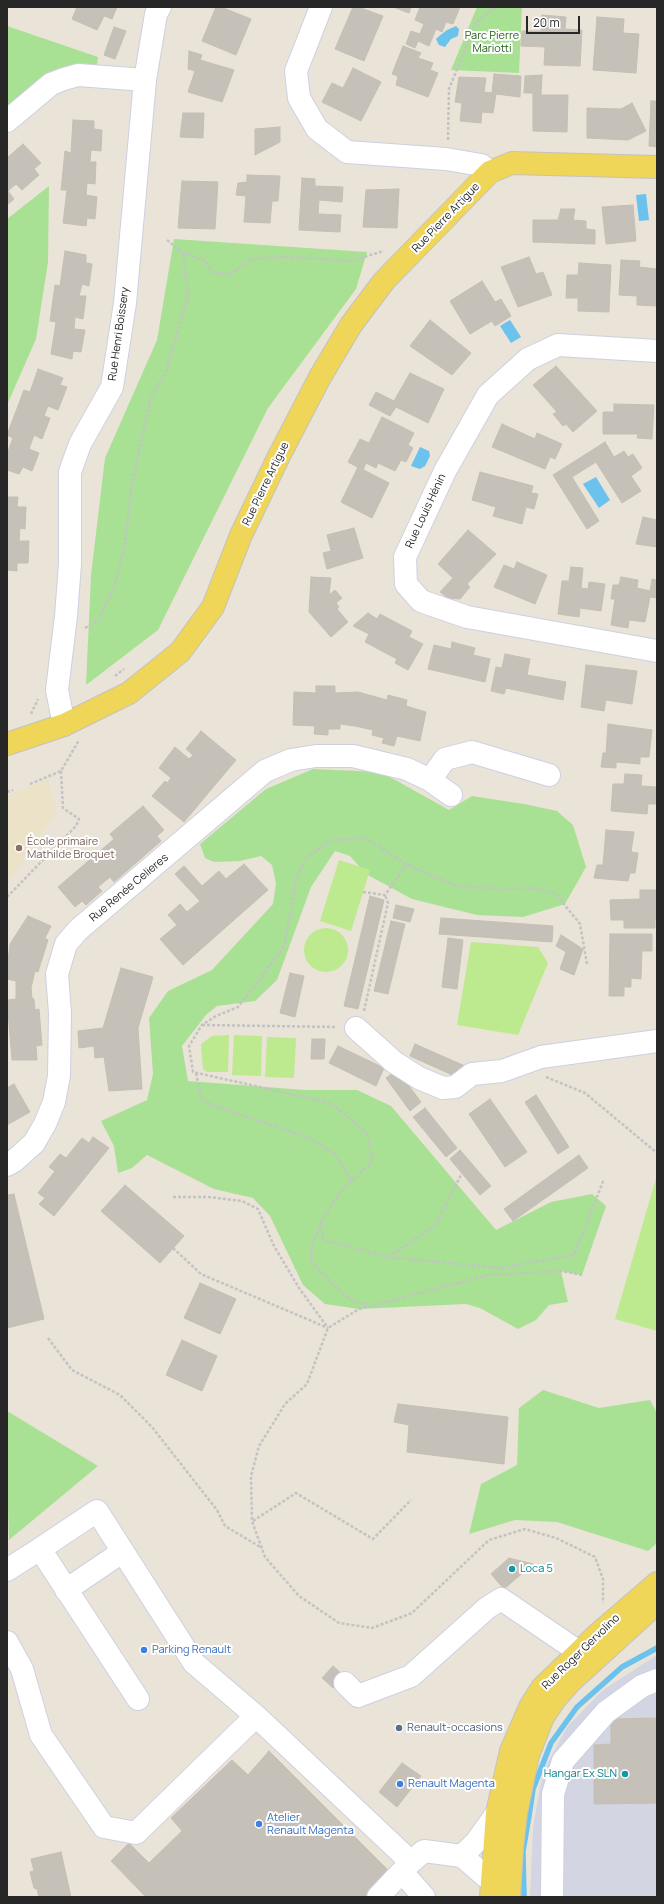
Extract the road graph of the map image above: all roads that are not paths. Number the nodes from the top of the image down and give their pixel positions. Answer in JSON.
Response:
{"nodes":[{"id":1,"x":160,"y":7,"type":"edge"},
{"id":2,"x":320,"y":7,"type":"edge"},
{"id":3,"x":146,"y":80,"type":"junction"},
{"id":4,"x":7,"y":121,"type":"edge"},
{"id":5,"x":657,"y":167,"type":"edge"},
{"id":6,"x":490,"y":172,"type":"junction"},
{"id":7,"x":657,"y":350,"type":"edge"},
{"id":8,"x":657,"y":651,"type":"edge"},
{"id":9,"x":73,"y":729,"type":"junction"},
{"id":10,"x":7,"y":744,"type":"edge"},
{"id":11,"x":549,"y":775,"type":"dead end"},
{"id":12,"x":430,"y":780,"type":"junction"},
{"id":13,"x":451,"y":795,"type":"dead end"},
{"id":14,"x":358,"y":1029,"type":"road end"},
{"id":15,"x":657,"y":1042,"type":"edge"},
{"id":16,"x":7,"y":1165,"type":"edge"},
{"id":17,"x":40,"y":1549,"type":"junction"},
{"id":18,"x":122,"y":1552,"type":"junction"},
{"id":19,"x":7,"y":1570,"type":"edge"},
{"id":20,"x":657,"y":1583,"type":"edge"},
{"id":21,"x":66,"y":1590,"type":"junction"},
{"id":22,"x":657,"y":1603,"type":"edge"},
{"id":23,"x":7,"y":1642,"type":"edge"},
{"id":24,"x":579,"y":1652,"type":"junction"},
{"id":25,"x":657,"y":1680,"type":"edge"},
{"id":26,"x":345,"y":1683,"type":"dead end"},
{"id":27,"x":138,"y":1699,"type":"dead end"},
{"id":28,"x":256,"y":1716,"type":"junction"},
{"id":29,"x":497,"y":1813,"type":"junction"},
{"id":30,"x":462,"y":1856,"type":"junction"},
{"id":31,"x":407,"y":1867,"type":"junction"},
{"id":32,"x":492,"y":1890,"type":"edge"},
{"id":33,"x":378,"y":1897,"type":"edge"},
{"id":34,"x":424,"y":1897,"type":"edge"},
{"id":35,"x":509,"y":1897,"type":"edge"},
{"id":36,"x":552,"y":1897,"type":"edge"}],
"edges":[{"from":1,"to":3,"type":"street","name":"Rue Henri Boissery"},
{"from":2,"to":6,"type":"street"},
{"from":3,"to":4,"type":"street"},
{"from":3,"to":9,"type":"street","name":"Rue Henri Boissery"},
{"from":5,"to":6,"type":"main road"},
{"from":6,"to":9,"type":"main road","name":"Rue Pierre Artigue"},
{"from":7,"to":8,"type":"street","name":"Rue Louis Hénin"},
{"from":9,"to":10,"type":"main road","name":"Rue Pierre Artigue"},
{"from":11,"to":12,"type":"street"},
{"from":12,"to":13,"type":"street","name":"Rue Renée Celieres"},
{"from":12,"to":16,"type":"street","name":"Rue Renée Celieres"},
{"from":14,"to":15,"type":"street"},
{"from":17,"to":18,"type":"street"},
{"from":17,"to":19,"type":"street"},
{"from":17,"to":21,"type":"street"},
{"from":18,"to":21,"type":"street"},
{"from":18,"to":28,"type":"street"},
{"from":20,"to":24,"type":"main road","name":"Rue Roger Gervolino"},
{"from":21,"to":27,"type":"street"},
{"from":22,"to":35,"type":"main road","name":"Rue Roger Gervolino"},
{"from":23,"to":28,"type":"street"},
{"from":24,"to":26,"type":"street"},
{"from":24,"to":29,"type":"main road","name":"Rue Roger Gervolino"},
{"from":25,"to":36,"type":"street"},
{"from":28,"to":31,"type":"street"},
{"from":29,"to":30,"type":"street"},
{"from":29,"to":32,"type":"main road","name":"Rue Roger Gervolino"},
{"from":30,"to":31,"type":"street"},
{"from":30,"to":32,"type":"street"},
{"from":31,"to":33,"type":"street"},
{"from":31,"to":34,"type":"street"}]}
